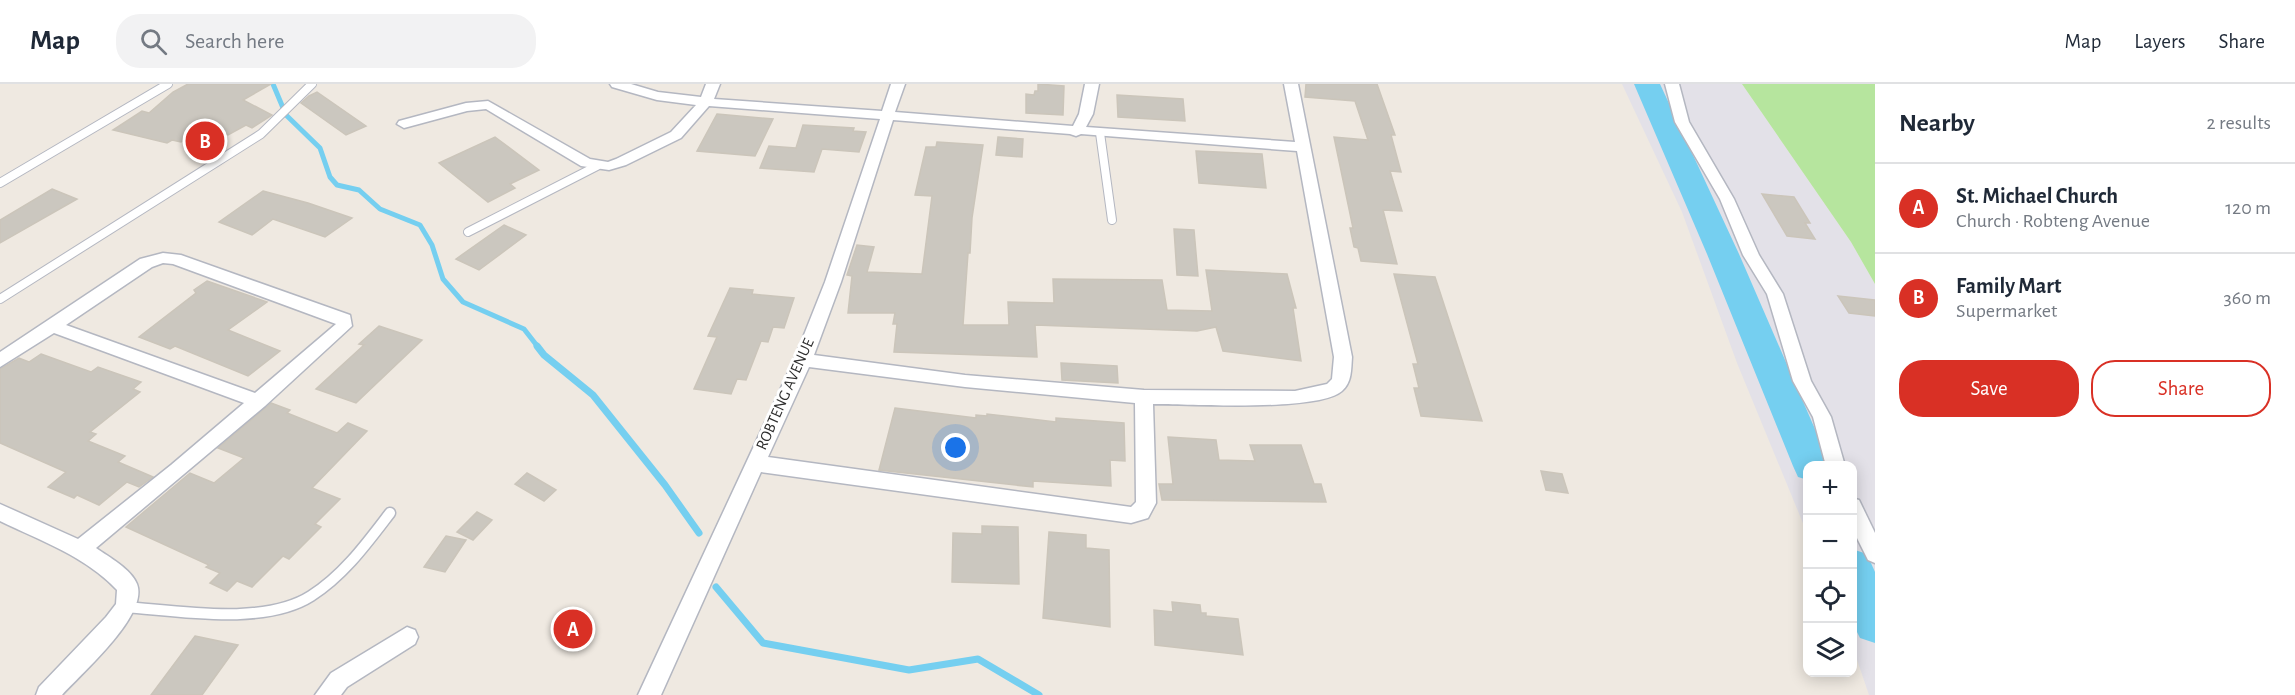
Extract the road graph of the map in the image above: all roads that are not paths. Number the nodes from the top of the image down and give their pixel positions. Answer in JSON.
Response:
{"nodes":[{"id":1,"x":168,"y":84,"type":"edge"},
{"id":2,"x":312,"y":84,"type":"edge"},
{"id":3,"x":617,"y":84,"type":"edge"},
{"id":4,"x":713,"y":84,"type":"edge"},
{"id":5,"x":898,"y":84,"type":"edge"},
{"id":6,"x":1092,"y":84,"type":"edge"},
{"id":7,"x":1291,"y":84,"type":"edge"},
{"id":8,"x":1672,"y":84,"type":"edge"},
{"id":9,"x":706,"y":102,"type":"junction"},
{"id":10,"x":889,"y":115,"type":"junction"},
{"id":11,"x":404,"y":124,"type":"dead end"},
{"id":12,"x":1076,"y":132,"type":"junction"},
{"id":13,"x":1100,"y":133,"type":"junction"},
{"id":14,"x":1303,"y":147,"type":"junction"},
{"id":15,"x":597,"y":166,"type":"junction"},
{"id":16,"x":0,"y":183,"type":"edge"},
{"id":17,"x":1112,"y":220,"type":"dead end"},
{"id":18,"x":468,"y":231,"type":"dead end"},
{"id":19,"x":0,"y":299,"type":"edge"},
{"id":20,"x":52,"y":326,"type":"junction"},
{"id":21,"x":803,"y":360,"type":"junction"},
{"id":22,"x":0,"y":361,"type":"edge"},
{"id":23,"x":1144,"y":397,"type":"junction"},
{"id":24,"x":260,"y":401,"type":"junction"},
{"id":25,"x":1835,"y":461,"type":"edge"},
{"id":26,"x":754,"y":463,"type":"junction"},
{"id":27,"x":0,"y":512,"type":"edge"},
{"id":28,"x":390,"y":513,"type":"dead end"},
{"id":29,"x":1856,"y":515,"type":"edge"},
{"id":30,"x":79,"y":549,"type":"junction"},
{"id":31,"x":1875,"y":554,"type":"edge"},
{"id":32,"x":126,"y":607,"type":"junction"},
{"id":33,"x":407,"y":637,"type":"dead end"},
{"id":34,"x":47,"y":695,"type":"edge"},
{"id":35,"x":326,"y":695,"type":"edge"},
{"id":36,"x":649,"y":695,"type":"edge"}],
"edges":[{"from":1,"to":16,"type":"lane"},
{"from":2,"to":19,"type":"lane"},
{"from":3,"to":9,"type":"street"},
{"from":4,"to":9,"type":"street"},
{"from":5,"to":10,"type":"street","name":"ROBTENG AVENUE"},
{"from":6,"to":12,"type":"street"},
{"from":7,"to":14,"type":"street"},
{"from":8,"to":25,"type":"street"},
{"from":9,"to":10,"type":"street"},
{"from":9,"to":15,"type":"street"},
{"from":10,"to":12,"type":"street"},
{"from":10,"to":21,"type":"street","name":"ROBTENG AVENUE"},
{"from":11,"to":15,"type":"street"},
{"from":12,"to":13,"type":"street"},
{"from":13,"to":14,"type":"street"},
{"from":13,"to":17,"type":"lane"},
{"from":14,"to":23,"type":"street"},
{"from":15,"to":18,"type":"lane"},
{"from":20,"to":22,"type":"street"},
{"from":20,"to":24,"type":"street"},
{"from":20,"to":24,"type":"street"},
{"from":21,"to":23,"type":"street"},
{"from":21,"to":26,"type":"street","name":"ROBTENG AVENUE"},
{"from":23,"to":26,"type":"street"},
{"from":24,"to":30,"type":"street"},
{"from":26,"to":36,"type":"street","name":"ROBTENG AVENUE"},
{"from":27,"to":30,"type":"street"},
{"from":28,"to":32,"type":"lane"},
{"from":29,"to":31,"type":"street"},
{"from":30,"to":32,"type":"street"},
{"from":32,"to":34,"type":"street"},
{"from":33,"to":35,"type":"street"}]}
